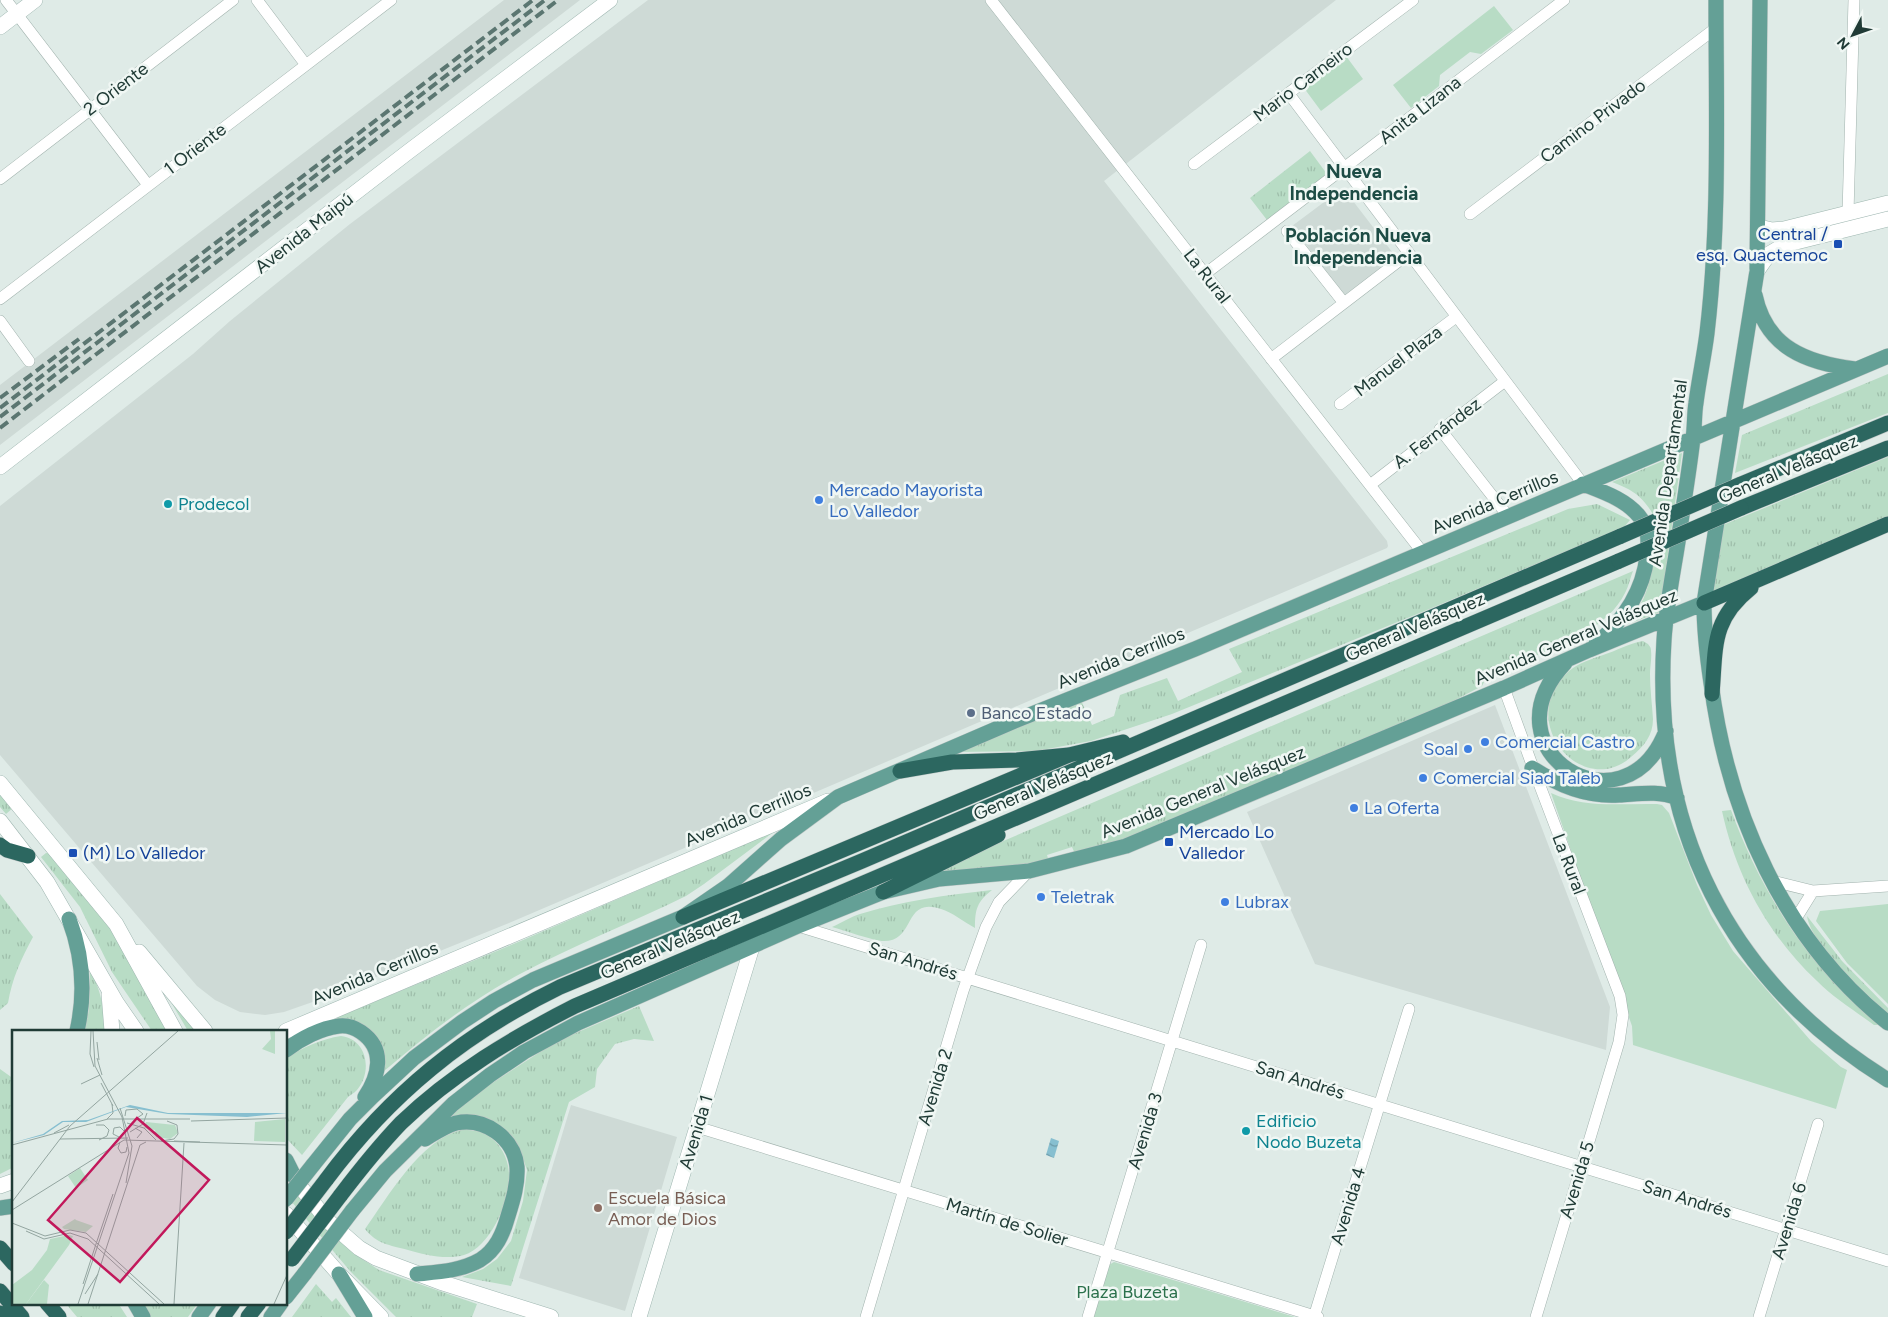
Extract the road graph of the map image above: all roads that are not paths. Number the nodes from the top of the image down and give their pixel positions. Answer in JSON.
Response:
{"nodes":[{"id":1,"x":6,"y":0,"type":"edge"},
{"id":2,"x":35,"y":0,"type":"edge"},
{"id":3,"x":233,"y":0,"type":"edge"},
{"id":4,"x":257,"y":0,"type":"edge"},
{"id":5,"x":391,"y":0,"type":"edge"},
{"id":6,"x":610,"y":0,"type":"edge"},
{"id":7,"x":991,"y":0,"type":"edge"},
{"id":8,"x":1412,"y":0,"type":"edge"},
{"id":9,"x":1564,"y":0,"type":"edge"},
{"id":10,"x":1716,"y":0,"type":"edge"},
{"id":11,"x":1760,"y":0,"type":"edge"},
{"id":12,"x":1854,"y":0,"type":"edge"},
{"id":13,"x":17,"y":14,"type":"junction"},
{"id":14,"x":0,"y":27,"type":"edge"},
{"id":15,"x":1716,"y":28,"type":"junction"},
{"id":16,"x":306,"y":64,"type":"junction"},
{"id":17,"x":1289,"y":94,"type":"junction"},
{"id":18,"x":90,"y":110,"type":"junction"},
{"id":19,"x":1194,"y":164,"type":"dead end"},
{"id":20,"x":1344,"y":169,"type":"junction"},
{"id":21,"x":0,"y":178,"type":"edge"},
{"id":22,"x":148,"y":185,"type":"junction"},
{"id":23,"x":1888,"y":203,"type":"edge"},
{"id":24,"x":1848,"y":213,"type":"junction"},
{"id":25,"x":1470,"y":214,"type":"dead end"},
{"id":26,"x":1888,"y":219,"type":"edge"},
{"id":27,"x":1759,"y":227,"type":"junction"},
{"id":28,"x":1287,"y":231,"type":"dead end"},
{"id":29,"x":1408,"y":254,"type":"junction"},
{"id":30,"x":1757,"y":271,"type":"junction"},
{"id":31,"x":1205,"y":274,"type":"junction"},
{"id":32,"x":1754,"y":291,"type":"junction"},
{"id":33,"x":0,"y":299,"type":"edge"},
{"id":34,"x":1344,"y":303,"type":"junction"},
{"id":35,"x":1456,"y":317,"type":"junction"},
{"id":36,"x":0,"y":321,"type":"edge"},
{"id":37,"x":1888,"y":356,"type":"edge"},
{"id":38,"x":1271,"y":359,"type":"junction"},
{"id":39,"x":30,"y":360,"type":"dead end"},
{"id":40,"x":1856,"y":369,"type":"junction"},
{"id":41,"x":1505,"y":382,"type":"junction"},
{"id":42,"x":1340,"y":404,"type":"dead end"},
{"id":43,"x":1734,"y":422,"type":"junction"},
{"id":44,"x":1888,"y":423,"type":"edge"},
{"id":45,"x":1440,"y":430,"type":"junction"},
{"id":46,"x":1693,"y":437,"type":"junction"},
{"id":47,"x":1888,"y":448,"type":"edge"},
{"id":48,"x":0,"y":467,"type":"edge"},
{"id":49,"x":1583,"y":484,"type":"junction"},
{"id":50,"x":1370,"y":485,"type":"junction"},
{"id":51,"x":1508,"y":516,"type":"junction"},
{"id":52,"x":1888,"y":524,"type":"edge"},
{"id":53,"x":1423,"y":553,"type":"junction"},
{"id":54,"x":1767,"y":576,"type":"junction"},
{"id":55,"x":1704,"y":603,"type":"junction"},
{"id":56,"x":1666,"y":618,"type":"junction"},
{"id":57,"x":1589,"y":650,"type":"junction"},
{"id":58,"x":1568,"y":659,"type":"junction"},
{"id":59,"x":1504,"y":688,"type":"junction"},
{"id":60,"x":1712,"y":694,"type":"junction"},
{"id":61,"x":1666,"y":730,"type":"junction"},
{"id":62,"x":1152,"y":737,"type":"junction"},
{"id":63,"x":1069,"y":755,"type":"junction"},
{"id":64,"x":1532,"y":768,"type":"junction"},
{"id":65,"x":900,"y":771,"type":"junction"},
{"id":66,"x":0,"y":783,"type":"edge"},
{"id":67,"x":1094,"y":784,"type":"junction"},
{"id":68,"x":838,"y":797,"type":"junction"},
{"id":69,"x":1677,"y":798,"type":"junction"},
{"id":70,"x":0,"y":821,"type":"edge"},
{"id":71,"x":0,"y":846,"type":"edge"},
{"id":72,"x":28,"y":856,"type":"junction"},
{"id":73,"x":1029,"y":871,"type":"junction"},
{"id":74,"x":1772,"y":881,"type":"junction"},
{"id":75,"x":1888,"y":886,"type":"edge"},
{"id":76,"x":1812,"y":891,"type":"junction"},
{"id":77,"x":883,"y":892,"type":"junction"},
{"id":78,"x":682,"y":917,"type":"junction"},
{"id":79,"x":69,"y":919,"type":"junction"},
{"id":80,"x":1795,"y":920,"type":"junction"},
{"id":81,"x":116,"y":924,"type":"junction"},
{"id":82,"x":798,"y":926,"type":"junction"},
{"id":83,"x":1201,"y":946,"type":"dead end"},
{"id":84,"x":752,"y":947,"type":"junction"},
{"id":85,"x":968,"y":978,"type":"junction"},
{"id":86,"x":108,"y":988,"type":"junction"},
{"id":87,"x":1409,"y":1009,"type":"dead end"},
{"id":88,"x":1888,"y":1023,"type":"edge"},
{"id":89,"x":77,"y":1030,"type":"edge"},
{"id":90,"x":112,"y":1030,"type":"edge"},
{"id":91,"x":135,"y":1030,"type":"edge"},
{"id":92,"x":175,"y":1030,"type":"edge"},
{"id":93,"x":204,"y":1030,"type":"edge"},
{"id":94,"x":288,"y":1030,"type":"edge"},
{"id":95,"x":1172,"y":1041,"type":"junction"},
{"id":96,"x":1619,"y":1042,"type":"joint"},
{"id":97,"x":288,"y":1049,"type":"edge"},
{"id":98,"x":1888,"y":1080,"type":"edge"},
{"id":99,"x":1379,"y":1105,"type":"junction"},
{"id":100,"x":350,"y":1119,"type":"junction"},
{"id":101,"x":1818,"y":1124,"type":"dead end"},
{"id":102,"x":697,"y":1127,"type":"junction"},
{"id":103,"x":288,"y":1164,"type":"edge"},
{"id":104,"x":1582,"y":1167,"type":"junction"},
{"id":105,"x":385,"y":1171,"type":"junction"},
{"id":106,"x":288,"y":1172,"type":"edge"},
{"id":107,"x":12,"y":1181,"type":"edge"},
{"id":108,"x":296,"y":1182,"type":"junction"},
{"id":109,"x":0,"y":1186,"type":"edge"},
{"id":110,"x":904,"y":1191,"type":"junction"},
{"id":111,"x":288,"y":1196,"type":"edge"},
{"id":112,"x":288,"y":1216,"type":"edge"},
{"id":113,"x":288,"y":1229,"type":"edge"},
{"id":114,"x":1786,"y":1229,"type":"junction"},
{"id":115,"x":0,"y":1248,"type":"edge"},
{"id":116,"x":1108,"y":1253,"type":"junction"},
{"id":117,"x":1888,"y":1261,"type":"edge"},
{"id":118,"x":12,"y":1262,"type":"edge"},
{"id":119,"x":289,"y":1262,"type":"edge"},
{"id":120,"x":339,"y":1274,"type":"junction"},
{"id":121,"x":417,"y":1274,"type":"junction"},
{"id":122,"x":0,"y":1291,"type":"edge"},
{"id":123,"x":288,"y":1294,"type":"edge"},
{"id":124,"x":49,"y":1304,"type":"edge"},
{"id":125,"x":136,"y":1304,"type":"edge"},
{"id":126,"x":208,"y":1304,"type":"edge"},
{"id":127,"x":232,"y":1304,"type":"edge"},
{"id":128,"x":258,"y":1304,"type":"edge"},
{"id":129,"x":280,"y":1304,"type":"edge"},
{"id":130,"x":281,"y":1304,"type":"edge"},
{"id":131,"x":0,"y":1313,"type":"edge"},
{"id":132,"x":5,"y":1317,"type":"edge"},
{"id":133,"x":22,"y":1317,"type":"edge"},
{"id":134,"x":59,"y":1317,"type":"edge"},
{"id":135,"x":143,"y":1317,"type":"edge"},
{"id":136,"x":199,"y":1317,"type":"edge"},
{"id":137,"x":223,"y":1317,"type":"edge"},
{"id":138,"x":248,"y":1317,"type":"edge"},
{"id":139,"x":271,"y":1317,"type":"edge"},
{"id":140,"x":275,"y":1317,"type":"edge"},
{"id":141,"x":365,"y":1317,"type":"edge"},
{"id":142,"x":381,"y":1317,"type":"edge"},
{"id":143,"x":551,"y":1317,"type":"edge"},
{"id":144,"x":639,"y":1317,"type":"edge"},
{"id":145,"x":866,"y":1317,"type":"edge"},
{"id":146,"x":1088,"y":1317,"type":"edge"},
{"id":147,"x":1315,"y":1317,"type":"edge"},
{"id":148,"x":1536,"y":1317,"type":"edge"},
{"id":149,"x":1759,"y":1317,"type":"edge"}],
"edges":[{"from":1,"to":13,"type":"street"},
{"from":2,"to":13,"type":"main road"},
{"from":3,"to":18,"type":"street","name":"2 Oriente"},
{"from":4,"to":16,"type":"street"},
{"from":5,"to":16,"type":"street","name":"1 Oriente"},
{"from":6,"to":48,"type":"main road","name":"Avenida Maipú"},
{"from":7,"to":31,"type":"street","name":"La Rural"},
{"from":8,"to":17,"type":"street","name":"Mario Carneiro"},
{"from":9,"to":20,"type":"street","name":"Anita Lizana"},
{"from":10,"to":15,"type":"main road","name":"Avenida Departamental"},
{"from":11,"to":27,"type":"main road"},
{"from":12,"to":24,"type":"street"},
{"from":13,"to":14,"type":"main road"},
{"from":13,"to":18,"type":"street"},
{"from":15,"to":25,"type":"street","name":"Camino Privado"},
{"from":15,"to":46,"type":"main road","name":"Avenida Departamental"},
{"from":16,"to":22,"type":"street","name":"1 Oriente"},
{"from":17,"to":19,"type":"street","name":"Mario Carneiro"},
{"from":17,"to":20,"type":"street"},
{"from":18,"to":21,"type":"street","name":"2 Oriente"},
{"from":18,"to":22,"type":"street"},
{"from":20,"to":29,"type":"street"},
{"from":20,"to":31,"type":"street","name":"Anita Lizana"},
{"from":22,"to":33,"type":"street","name":"1 Oriente"},
{"from":23,"to":24,"type":"main road"},
{"from":24,"to":27,"type":"main road"},
{"from":26,"to":30,"type":"main road"},
{"from":27,"to":30,"type":"main road"},
{"from":28,"to":34,"type":"street"},
{"from":29,"to":34,"type":"street"},
{"from":29,"to":35,"type":"street"},
{"from":30,"to":32,"type":"main road"},
{"from":31,"to":38,"type":"street","name":"La Rural"},
{"from":32,"to":40,"type":"main road"},
{"from":32,"to":43,"type":"main road"},
{"from":34,"to":38,"type":"street"},
{"from":35,"to":41,"type":"street"},
{"from":35,"to":42,"type":"street","name":"Manuel Plaza"},
{"from":36,"to":39,"type":"street"},
{"from":37,"to":40,"type":"main road","name":"Avenida Cerrillos"},
{"from":38,"to":50,"type":"street","name":"La Rural"},
{"from":40,"to":43,"type":"main road","name":"Avenida Cerrillos"},
{"from":41,"to":45,"type":"street","name":"A. Fernández"},
{"from":41,"to":49,"type":"street"},
{"from":43,"to":46,"type":"main road","name":"Avenida Cerrillos"},
{"from":43,"to":55,"type":"main road"},
{"from":44,"to":62,"type":"highway","name":"General Velásquez","bridge":true},
{"from":45,"to":50,"type":"street","name":"A. Fernández"},
{"from":45,"to":51,"type":"street"},
{"from":46,"to":49,"type":"main road","name":"Avenida Cerrillos"},
{"from":46,"to":56,"type":"main road","name":"Avenida Departamental"},
{"from":47,"to":67,"type":"highway","name":"General Velásquez","bridge":true},
{"from":49,"to":51,"type":"main road","name":"Avenida Cerrillos"},
{"from":49,"to":57,"type":"main road"},
{"from":50,"to":53,"type":"street","name":"La Rural"},
{"from":51,"to":53,"type":"main road","name":"Avenida Cerrillos"},
{"from":52,"to":54,"type":"highway"},
{"from":53,"to":65,"type":"main road","name":"Avenida Cerrillos"},
{"from":54,"to":55,"type":"highway"},
{"from":54,"to":60,"type":"highway"},
{"from":55,"to":56,"type":"main road","name":"Avenida General Velásquez"},
{"from":55,"to":60,"type":"main road"},
{"from":56,"to":57,"type":"main road","name":"Avenida General Velásquez"},
{"from":56,"to":61,"type":"main road","name":"Avenida Departamental"},
{"from":57,"to":58,"type":"main road","name":"Avenida General Velásquez"},
{"from":58,"to":59,"type":"main road","name":"Avenida General Velásquez"},
{"from":58,"to":61,"type":"main road"},
{"from":59,"to":64,"type":"street","name":"La Rural"},
{"from":59,"to":73,"type":"main road","name":"Avenida General Velásquez"},
{"from":60,"to":74,"type":"main road"},
{"from":61,"to":69,"type":"main road","name":"Avenida Departamental"},
{"from":62,"to":63,"type":"highway"},
{"from":62,"to":113,"type":"highway","name":"General Velásquez","bridge":true},
{"from":63,"to":65,"type":"highway"},
{"from":63,"to":78,"type":"highway"},
{"from":64,"to":69,"type":"main road"},
{"from":64,"to":96,"type":"street","name":"La Rural"},
{"from":65,"to":68,"type":"main road","name":"Avenida Cerrillos"},
{"from":66,"to":81,"type":"main road"},
{"from":67,"to":77,"type":"highway"},
{"from":67,"to":119,"type":"highway","name":"General Velásquez","bridge":true},
{"from":68,"to":78,"type":"main road"},
{"from":68,"to":94,"type":"main road","name":"Avenida Cerrillos"},
{"from":69,"to":98,"type":"main road","name":"Avenida Departamental"},
{"from":70,"to":72,"type":"main road"},
{"from":71,"to":72,"type":"highway"},
{"from":72,"to":79,"type":"main road"},
{"from":73,"to":77,"type":"main road","name":"Avenida General Velásquez"},
{"from":73,"to":85,"type":"street","name":"Avenida 2"},
{"from":74,"to":76,"type":"street"},
{"from":74,"to":80,"type":"main road"},
{"from":75,"to":76,"type":"street"},
{"from":76,"to":80,"type":"street"},
{"from":77,"to":82,"type":"main road","name":"Avenida General Velásquez"},
{"from":78,"to":100,"type":"main road"},
{"from":79,"to":86,"type":"main road"},
{"from":79,"to":89,"type":"main road"},
{"from":80,"to":88,"type":"main road"},
{"from":81,"to":92,"type":"main road"},
{"from":81,"to":93,"type":"main road"},
{"from":82,"to":84,"type":"main road","name":"Avenida General Velásquez"},
{"from":82,"to":85,"type":"street","name":"San Andrés"},
{"from":83,"to":95,"type":"street","name":"Avenida 3"},
{"from":84,"to":102,"type":"main road","name":"Avenida 1"},
{"from":84,"to":105,"type":"main road","name":"Avenida General Velásquez"},
{"from":85,"to":95,"type":"street","name":"San Andrés"},
{"from":85,"to":110,"type":"street","name":"Avenida 2"},
{"from":86,"to":90,"type":"main road"},
{"from":86,"to":91,"type":"main road"},
{"from":87,"to":99,"type":"street","name":"Avenida 4"},
{"from":95,"to":99,"type":"street","name":"San Andrés"},
{"from":95,"to":116,"type":"street","name":"Avenida 3"},
{"from":96,"to":104,"type":"street","name":"Avenida 5"},
{"from":97,"to":100,"type":"main road"},
{"from":99,"to":104,"type":"street","name":"San Andrés"},
{"from":99,"to":147,"type":"street","name":"Avenida 4"},
{"from":100,"to":111,"type":"main road","bridge":true},
{"from":101,"to":114,"type":"street","name":"Avenida 6"},
{"from":102,"to":110,"type":"street","name":"Martín de Solier"},
{"from":102,"to":144,"type":"main road","name":"Avenida 1"},
{"from":103,"to":108,"type":"main road"},
{"from":104,"to":114,"type":"street","name":"San Andrés"},
{"from":104,"to":148,"type":"street","name":"Avenida 5"},
{"from":105,"to":121,"type":"main road"},
{"from":105,"to":123,"type":"main road","name":"Avenida General Velásquez","bridge":true},
{"from":106,"to":108,"type":"main road"},
{"from":107,"to":109,"type":"main road"},
{"from":108,"to":121,"type":"main road"},
{"from":110,"to":116,"type":"street","name":"Martín de Solier"},
{"from":110,"to":145,"type":"street","name":"Avenida 2"},
{"from":112,"to":120,"type":"main road"},
{"from":114,"to":117,"type":"street","name":"San Andrés"},
{"from":114,"to":149,"type":"street","name":"Avenida 6"},
{"from":115,"to":118,"type":"highway"},
{"from":116,"to":146,"type":"street","name":"Avenida 3"},
{"from":116,"to":147,"type":"street","name":"Martín de Solier"},
{"from":120,"to":141,"type":"main road"},
{"from":120,"to":142,"type":"main road"},
{"from":121,"to":143,"type":"main road"},
{"from":122,"to":133,"type":"highway"},
{"from":124,"to":134,"type":"highway"},
{"from":125,"to":135,"type":"main road"},
{"from":126,"to":136,"type":"main road"},
{"from":127,"to":137,"type":"highway"},
{"from":128,"to":138,"type":"highway"},
{"from":129,"to":139,"type":"main road"},
{"from":130,"to":140,"type":"main road"},
{"from":131,"to":132,"type":"highway"}]}
